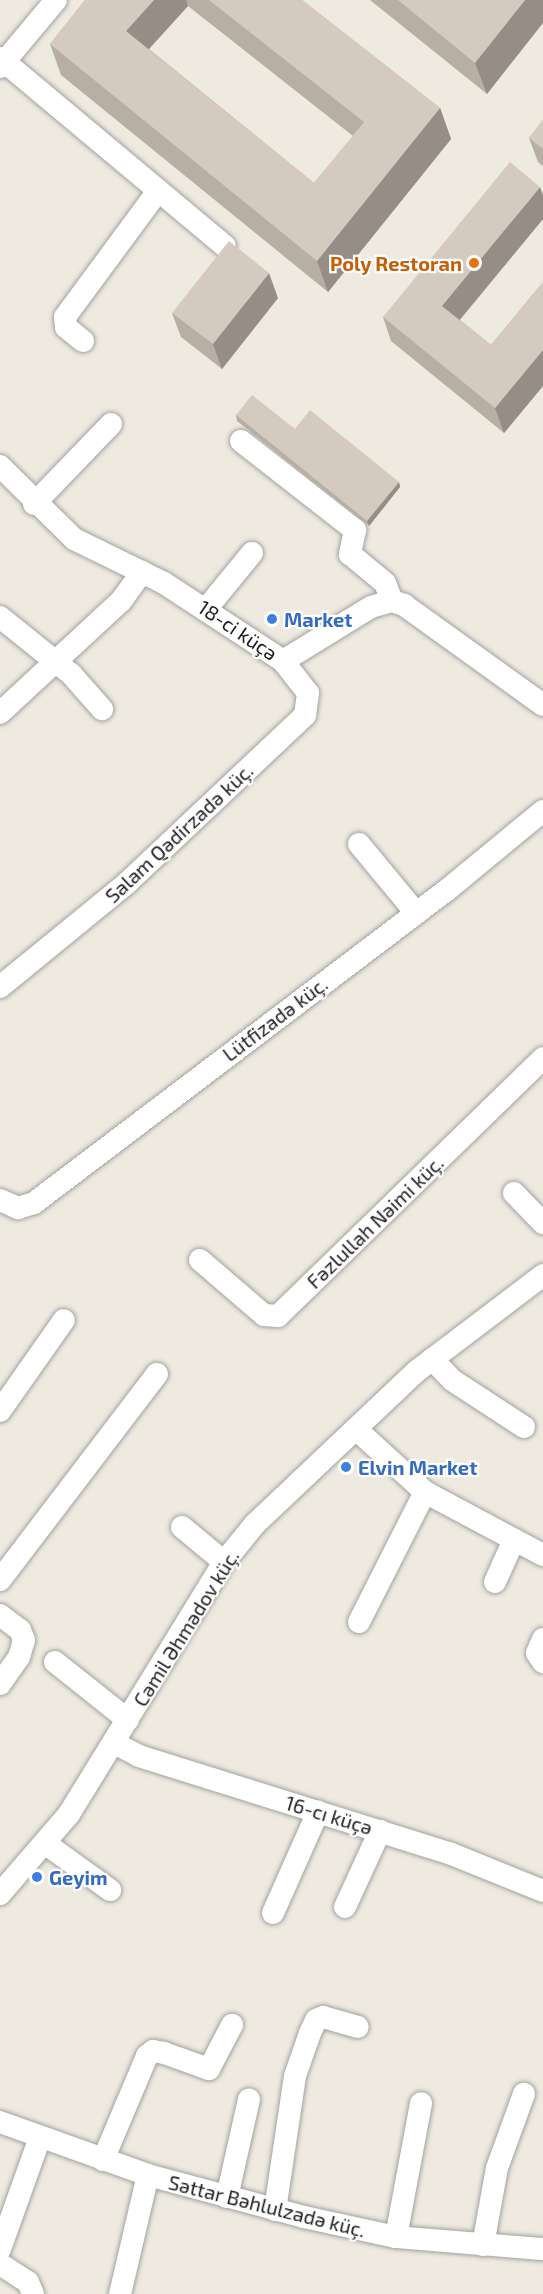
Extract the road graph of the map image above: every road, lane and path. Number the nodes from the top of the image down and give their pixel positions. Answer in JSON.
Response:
{"nodes":[{"id":1,"x":56,"y":0,"type":"edge"},
{"id":2,"x":2,"y":62,"type":"edge"},
{"id":3,"x":157,"y":192,"type":"junction"},
{"id":4,"x":225,"y":246,"type":"edge"},
{"id":5,"x":83,"y":341,"type":"dead end"},
{"id":6,"x":111,"y":424,"type":"dead end"},
{"id":7,"x":241,"y":441,"type":"dead end"},
{"id":8,"x":0,"y":466,"type":"edge"},
{"id":9,"x":34,"y":504,"type":"junction"},
{"id":10,"x":252,"y":554,"type":"dead end"},
{"id":11,"x":142,"y":572,"type":"junction"},
{"id":12,"x":392,"y":601,"type":"junction"},
{"id":13,"x":207,"y":608,"type":"junction"},
{"id":14,"x":0,"y":618,"type":"edge"},
{"id":15,"x":283,"y":661,"type":"junction"},
{"id":16,"x":58,"y":663,"type":"junction"},
{"id":17,"x":543,"y":705,"type":"edge"},
{"id":18,"x":102,"y":709,"type":"dead end"},
{"id":19,"x":0,"y":713,"type":"edge"},
{"id":20,"x":543,"y":811,"type":"edge"},
{"id":21,"x":358,"y":843,"type":"dead end"},
{"id":22,"x":416,"y":913,"type":"junction"},
{"id":23,"x":0,"y":987,"type":"edge"},
{"id":24,"x":543,"y":1058,"type":"edge"},
{"id":25,"x":514,"y":1193,"type":"dead end"},
{"id":26,"x":0,"y":1200,"type":"edge"},
{"id":27,"x":543,"y":1223,"type":"edge"},
{"id":28,"x":201,"y":1260,"type":"dead end"},
{"id":29,"x":543,"y":1275,"type":"edge"},
{"id":30,"x":63,"y":1320,"type":"dead end"},
{"id":31,"x":432,"y":1359,"type":"junction"},
{"id":32,"x":157,"y":1374,"type":"dead end"},
{"id":33,"x":0,"y":1411,"type":"edge"},
{"id":34,"x":524,"y":1427,"type":"dead end"},
{"id":35,"x":356,"y":1429,"type":"junction"},
{"id":36,"x":425,"y":1492,"type":"junction"},
{"id":37,"x":182,"y":1527,"type":"dead end"},
{"id":38,"x":514,"y":1540,"type":"junction"},
{"id":39,"x":543,"y":1555,"type":"edge"},
{"id":40,"x":224,"y":1562,"type":"junction"},
{"id":41,"x":0,"y":1580,"type":"edge"},
{"id":42,"x":495,"y":1581,"type":"dead end"},
{"id":43,"x":0,"y":1615,"type":"edge"},
{"id":44,"x":360,"y":1622,"type":"dead end"},
{"id":45,"x":543,"y":1639,"type":"edge"},
{"id":46,"x":55,"y":1662,"type":"dead end"},
{"id":47,"x":543,"y":1662,"type":"edge"},
{"id":48,"x":0,"y":1684,"type":"edge"},
{"id":49,"x":128,"y":1720,"type":"junction"},
{"id":50,"x":114,"y":1743,"type":"junction"},
{"id":51,"x":318,"y":1812,"type":"junction"},
{"id":52,"x":380,"y":1831,"type":"junction"},
{"id":53,"x":46,"y":1844,"type":"junction"},
{"id":54,"x":110,"y":1890,"type":"dead end"},
{"id":55,"x":543,"y":1891,"type":"edge"},
{"id":56,"x":0,"y":1894,"type":"edge"},
{"id":57,"x":345,"y":1907,"type":"dead end"},
{"id":58,"x":273,"y":1913,"type":"dead end"},
{"id":59,"x":232,"y":2025,"type":"dead end"},
{"id":60,"x":358,"y":2027,"type":"dead end"},
{"id":61,"x":524,"y":2094,"type":"dead end"},
{"id":62,"x":249,"y":2099,"type":"dead end"},
{"id":63,"x":421,"y":2103,"type":"dead end"},
{"id":64,"x":0,"y":2122,"type":"edge"},
{"id":65,"x":40,"y":2137,"type":"junction"},
{"id":66,"x":103,"y":2160,"type":"junction"},
{"id":67,"x":148,"y":2175,"type":"junction"},
{"id":68,"x":227,"y":2197,"type":"junction"},
{"id":69,"x":275,"y":2210,"type":"junction"},
{"id":70,"x":396,"y":2237,"type":"junction"},
{"id":71,"x":483,"y":2245,"type":"junction"},
{"id":72,"x":0,"y":2249,"type":"edge"},
{"id":73,"x":543,"y":2249,"type":"edge"},
{"id":74,"x":0,"y":2264,"type":"edge"},
{"id":75,"x":33,"y":2294,"type":"edge"},
{"id":76,"x":120,"y":2294,"type":"edge"}],
"edges":[{"from":1,"to":2,"type":"street"},
{"from":2,"to":3,"type":"street"},
{"from":3,"to":4,"type":"street"},
{"from":3,"to":5,"type":"street"},
{"from":6,"to":9,"type":"street"},
{"from":7,"to":12,"type":"street"},
{"from":8,"to":9,"type":"street","name":"18-ci küçə"},
{"from":9,"to":11,"type":"street","name":"18-ci küçə"},
{"from":10,"to":13,"type":"street"},
{"from":11,"to":13,"type":"street","name":"18-ci küçə"},
{"from":11,"to":16,"type":"street"},
{"from":12,"to":15,"type":"street","name":"18-ci küçə"},
{"from":12,"to":17,"type":"street"},
{"from":13,"to":15,"type":"street","name":"18-ci küçə"},
{"from":14,"to":16,"type":"street"},
{"from":15,"to":23,"type":"street","name":"Salam Qədirzadə küç."},
{"from":16,"to":18,"type":"street"},
{"from":16,"to":19,"type":"street"},
{"from":20,"to":22,"type":"street","name":"Lütfizadə küç."},
{"from":21,"to":22,"type":"street"},
{"from":22,"to":26,"type":"street","name":"Lütfizadə küç."},
{"from":24,"to":28,"type":"street","name":"Fəzlullah Nəimi küç."},
{"from":25,"to":27,"type":"street"},
{"from":29,"to":31,"type":"street","name":"Cəmil Əhmədov küç."},
{"from":30,"to":33,"type":"street"},
{"from":31,"to":34,"type":"street"},
{"from":31,"to":35,"type":"street","name":"Cəmil Əhmədov küç."},
{"from":32,"to":41,"type":"street"},
{"from":35,"to":36,"type":"street"},
{"from":35,"to":40,"type":"street","name":"Cəmil Əhmədov küç."},
{"from":36,"to":38,"type":"street"},
{"from":36,"to":44,"type":"street"},
{"from":37,"to":40,"type":"street"},
{"from":38,"to":39,"type":"street"},
{"from":38,"to":42,"type":"street"},
{"from":40,"to":49,"type":"street","name":"Cəmil Əhmədov küç."},
{"from":43,"to":48,"type":"street"},
{"from":45,"to":47,"type":"street"},
{"from":46,"to":49,"type":"street"},
{"from":49,"to":50,"type":"street","name":"Cəmil Əhmədov küç."},
{"from":50,"to":51,"type":"street","name":"16-cı küçə"},
{"from":50,"to":53,"type":"street","name":"Cəmil Əhmədov küç."},
{"from":51,"to":52,"type":"street","name":"16-cı küçə"},
{"from":51,"to":58,"type":"street"},
{"from":52,"to":55,"type":"street","name":"16-cı küçə"},
{"from":52,"to":57,"type":"street"},
{"from":53,"to":54,"type":"street"},
{"from":53,"to":56,"type":"street","name":"Cəmil Əhmədov küç."},
{"from":59,"to":66,"type":"street"},
{"from":60,"to":69,"type":"street"},
{"from":61,"to":71,"type":"street"},
{"from":62,"to":68,"type":"street"},
{"from":63,"to":70,"type":"street"},
{"from":64,"to":65,"type":"street","name":"Səttar Bəhlulzadə küç."},
{"from":65,"to":66,"type":"street","name":"Səttar Bəhlulzadə küç."},
{"from":65,"to":72,"type":"street"},
{"from":66,"to":67,"type":"street","name":"Səttar Bəhlulzadə küç."},
{"from":67,"to":68,"type":"street","name":"Səttar Bəhlulzadə küç."},
{"from":67,"to":76,"type":"street"},
{"from":68,"to":69,"type":"street","name":"Səttar Bəhlulzadə küç."},
{"from":69,"to":70,"type":"street","name":"Səttar Bəhlulzadə küç."},
{"from":70,"to":71,"type":"street","name":"Səttar Bəhlulzadə küç."},
{"from":71,"to":73,"type":"street","name":"Səttar Bəhlulzadə küç."},
{"from":74,"to":75,"type":"street"}]}
